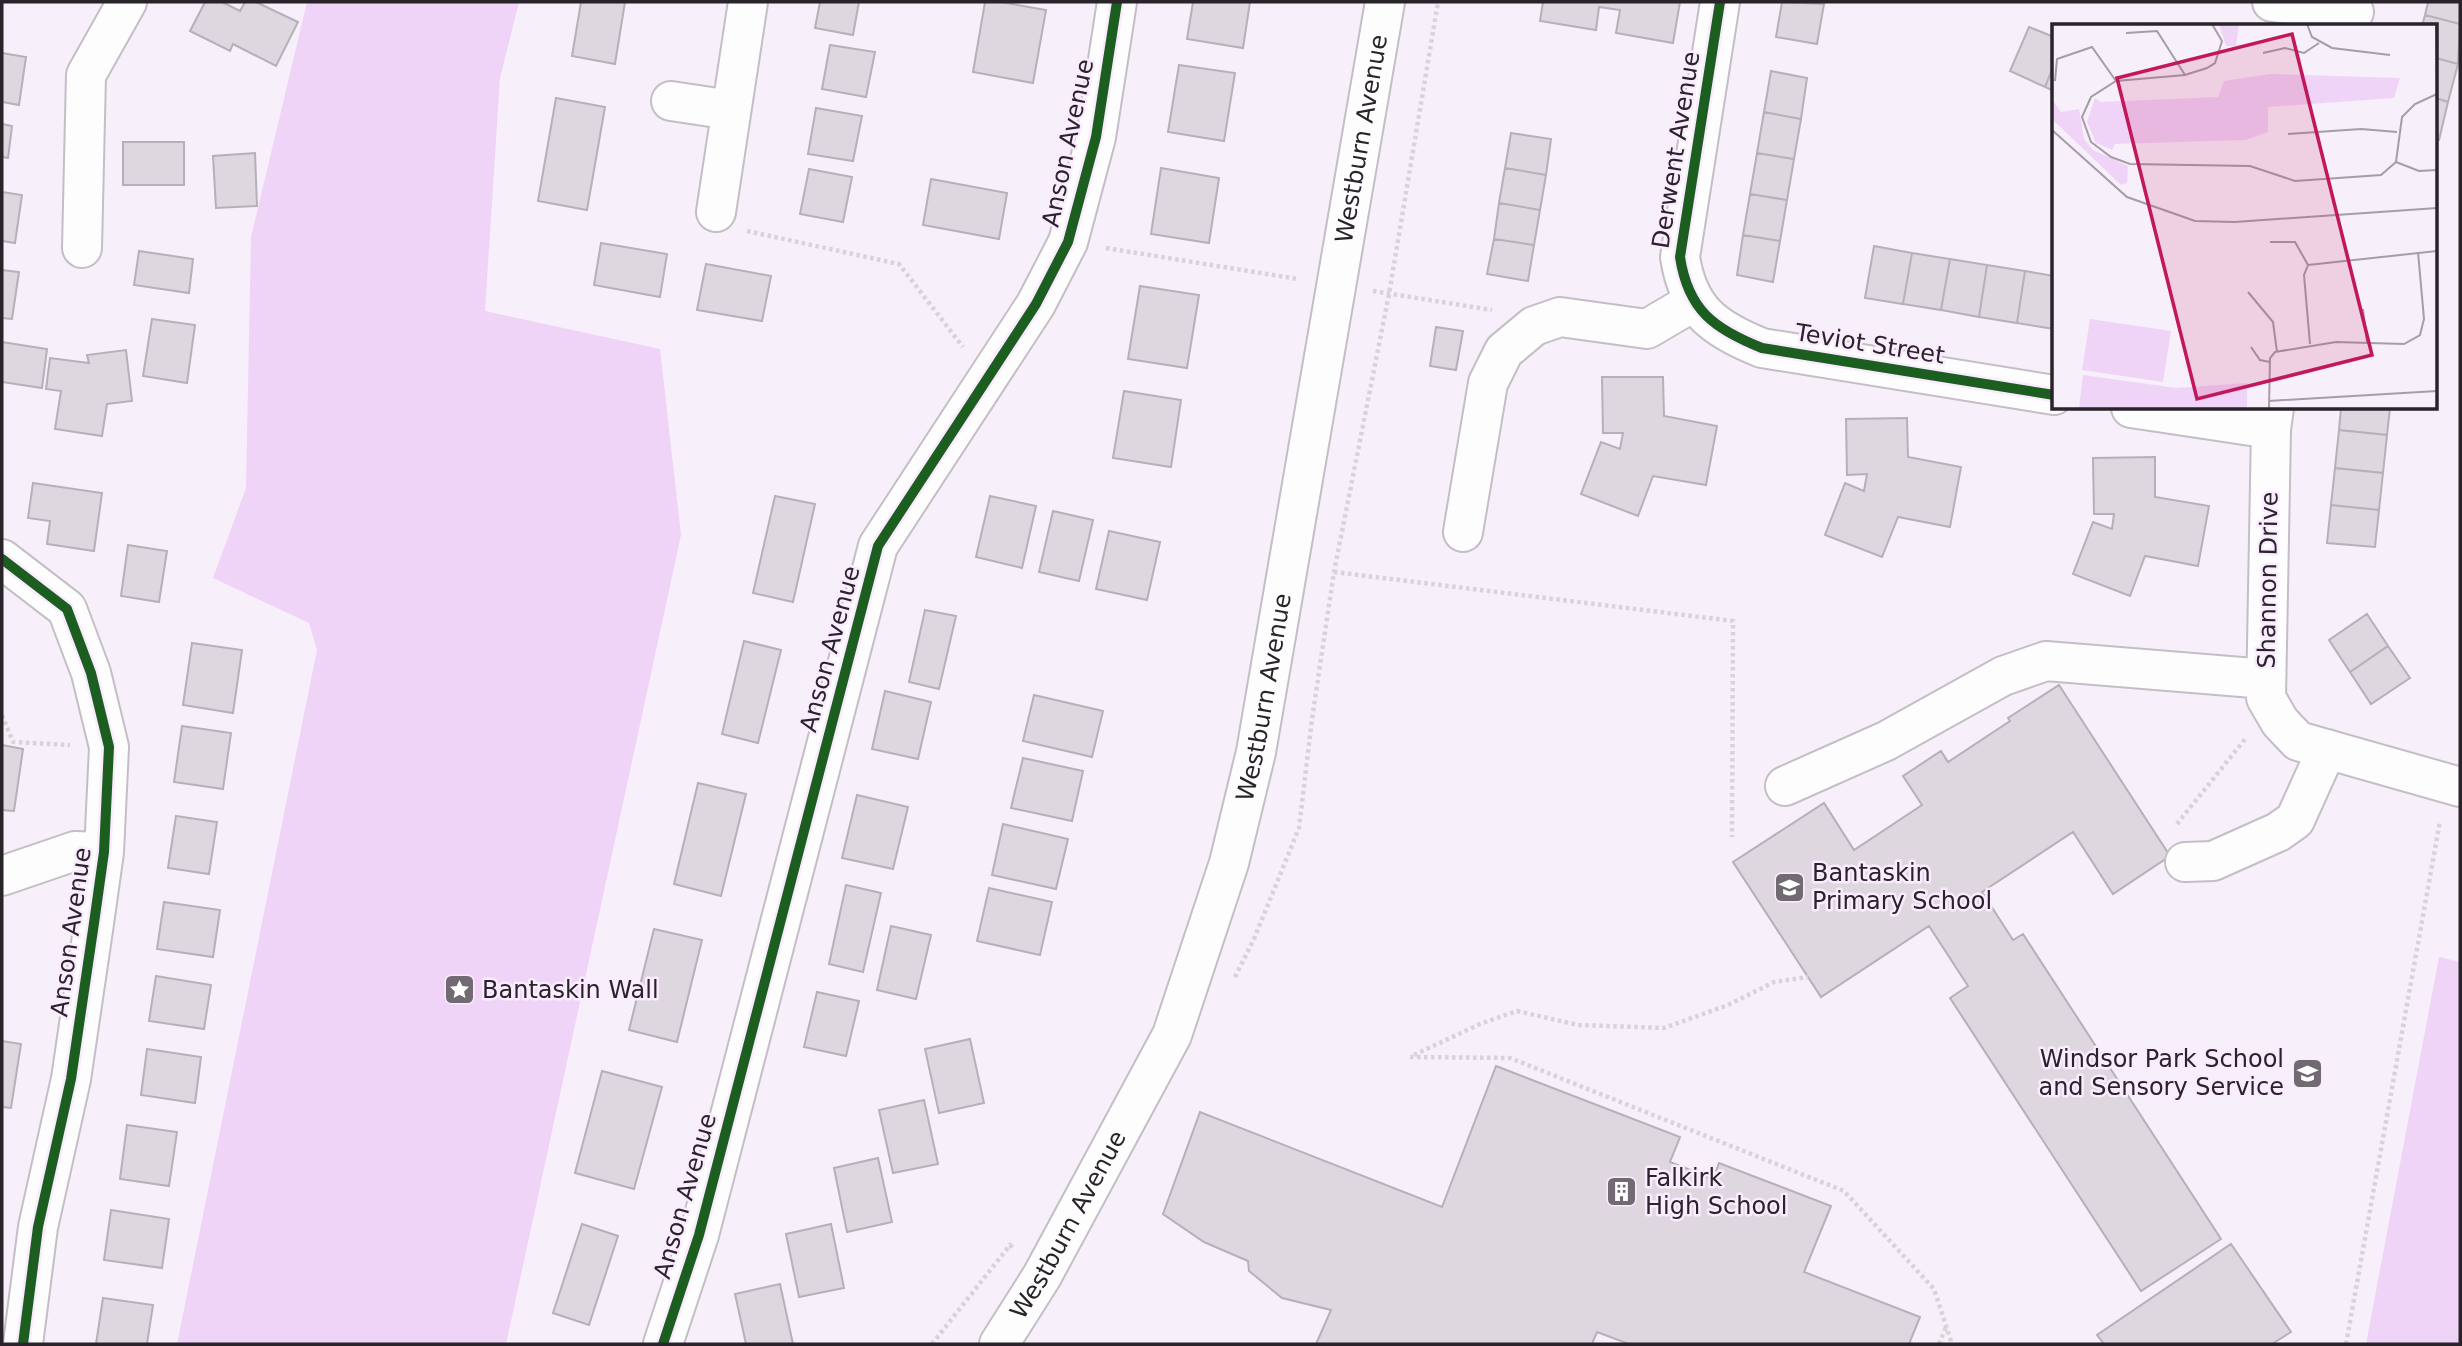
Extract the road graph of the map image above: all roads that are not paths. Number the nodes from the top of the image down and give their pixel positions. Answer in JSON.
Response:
{"nodes":[{"id":1,"x":127,"y":2,"type":"edge"},
{"id":2,"x":748,"y":2,"type":"edge"},
{"id":3,"x":1117,"y":2,"type":"edge"},
{"id":4,"x":1385,"y":2,"type":"edge"},
{"id":5,"x":1720,"y":2,"type":"edge"},
{"id":6,"x":2272,"y":2,"type":"edge"},
{"id":7,"x":2354,"y":13,"type":"edge"},
{"id":8,"x":671,"y":100,"type":"dead end"},
{"id":9,"x":731,"y":110,"type":"junction"},
{"id":10,"x":716,"y":212,"type":"road end"},
{"id":11,"x":82,"y":248,"type":"dead end"},
{"id":12,"x":1693,"y":302,"type":"junction"},
{"id":13,"x":2052,"y":395,"type":"edge"},
{"id":14,"x":2159,"y":410,"type":"edge"},
{"id":15,"x":2272,"y":418,"type":"edge"},
{"id":16,"x":1463,"y":532,"type":"dead end"},
{"id":17,"x":2,"y":559,"type":"edge"},
{"id":18,"x":2269,"y":694,"type":"junction"},
{"id":19,"x":2313,"y":745,"type":"junction"},
{"id":20,"x":2453,"y":785,"type":"edge"},
{"id":21,"x":1785,"y":786,"type":"dead end"},
{"id":22,"x":2177,"y":848,"type":"road end"},
{"id":23,"x":104,"y":852,"type":"junction"},
{"id":24,"x":2,"y":876,"type":"edge"},
{"id":25,"x":23,"y":1344,"type":"edge"},
{"id":26,"x":663,"y":1344,"type":"edge"},
{"id":27,"x":999,"y":1344,"type":"edge"}],
"edges":[{"from":1,"to":11,"type":"street"},
{"from":2,"to":9,"type":"street"},
{"from":3,"to":26,"type":"street","name":"Anson Avenue"},
{"from":4,"to":27,"type":"street","name":"Westburn Avenue"},
{"from":5,"to":12,"type":"street","name":"Derwent Avenue"},
{"from":6,"to":7,"type":"street"},
{"from":8,"to":9,"type":"street"},
{"from":9,"to":10,"type":"street"},
{"from":12,"to":13,"type":"street","name":"Teviot Street"},
{"from":12,"to":16,"type":"street"},
{"from":14,"to":15,"type":"street"},
{"from":15,"to":18,"type":"street","name":"Shannon Drive"},
{"from":17,"to":23,"type":"street","name":"Anson Avenue"},
{"from":18,"to":19,"type":"street"},
{"from":18,"to":21,"type":"street"},
{"from":19,"to":20,"type":"street"},
{"from":19,"to":22,"type":"street"},
{"from":23,"to":24,"type":"street"},
{"from":23,"to":25,"type":"street","name":"Anson Avenue"}]}
